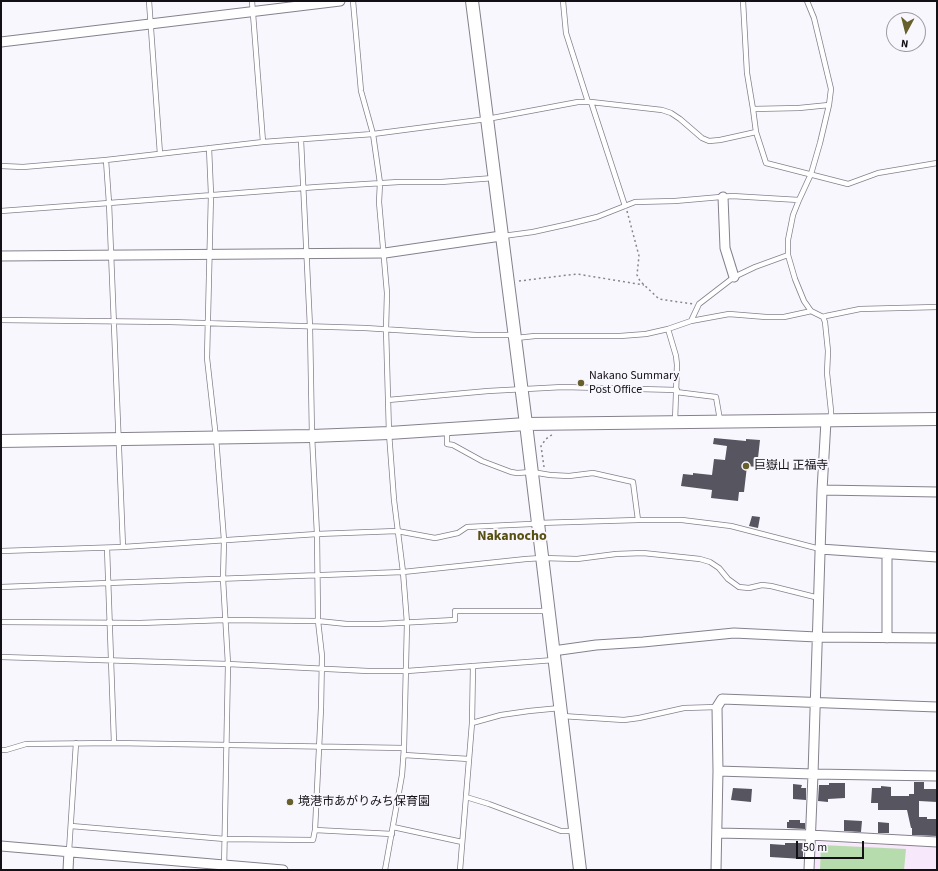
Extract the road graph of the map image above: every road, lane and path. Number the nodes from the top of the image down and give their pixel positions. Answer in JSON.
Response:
{"nodes":[{"id":1,"x":148,"y":1,"type":"edge"},
{"id":2,"x":252,"y":1,"type":"edge"},
{"id":3,"x":340,"y":1,"type":"edge"},
{"id":4,"x":353,"y":1,"type":"edge"},
{"id":5,"x":472,"y":1,"type":"edge"},
{"id":6,"x":563,"y":1,"type":"edge"},
{"id":7,"x":743,"y":1,"type":"edge"},
{"id":8,"x":807,"y":1,"type":"edge"},
{"id":9,"x":253,"y":11,"type":"junction"},
{"id":10,"x":150,"y":24,"type":"junction"},
{"id":11,"x":1,"y":42,"type":"edge"},
{"id":12,"x":590,"y":102,"type":"junction"},
{"id":13,"x":829,"y":105,"type":"junction"},
{"id":14,"x":753,"y":109,"type":"junction"},
{"id":15,"x":487,"y":119,"type":"junction"},
{"id":16,"x":756,"y":132,"type":"junction"},
{"id":17,"x":373,"y":134,"type":"junction"},
{"id":18,"x":301,"y":140,"type":"junction"},
{"id":19,"x":263,"y":142,"type":"junction"},
{"id":20,"x":210,"y":148,"type":"junction"},
{"id":21,"x":160,"y":154,"type":"junction"},
{"id":22,"x":106,"y":160,"type":"junction"},
{"id":23,"x":937,"y":163,"type":"edge"},
{"id":24,"x":1,"y":166,"type":"edge"},
{"id":25,"x":811,"y":174,"type":"junction"},
{"id":26,"x":494,"y":178,"type":"junction"},
{"id":27,"x":380,"y":183,"type":"junction"},
{"id":28,"x":304,"y":188,"type":"junction"},
{"id":29,"x":211,"y":194,"type":"junction"},
{"id":30,"x":722,"y":197,"type":"junction"},
{"id":31,"x":799,"y":200,"type":"junction"},
{"id":32,"x":109,"y":203,"type":"junction"},
{"id":33,"x":626,"y":206,"type":"junction"},
{"id":34,"x":1,"y":211,"type":"edge"},
{"id":35,"x":501,"y":236,"type":"junction"},
{"id":36,"x":385,"y":253,"type":"junction"},
{"id":37,"x":308,"y":254,"type":"junction"},
{"id":38,"x":110,"y":255,"type":"junction"},
{"id":39,"x":788,"y":255,"type":"junction"},
{"id":40,"x":1,"y":256,"type":"edge"},
{"id":41,"x":210,"y":256,"type":"junction"},
{"id":42,"x":734,"y":277,"type":"junction"},
{"id":43,"x":507,"y":282,"type":"junction"},
{"id":44,"x":644,"y":285,"type":"junction"},
{"id":45,"x":699,"y":304,"type":"junction"},
{"id":46,"x":937,"y":307,"type":"edge"},
{"id":47,"x":811,"y":310,"type":"junction"},
{"id":48,"x":824,"y":317,"type":"junction"},
{"id":49,"x":1,"y":320,"type":"edge"},
{"id":50,"x":113,"y":321,"type":"junction"},
{"id":51,"x":691,"y":321,"type":"junction"},
{"id":52,"x":208,"y":323,"type":"junction"},
{"id":53,"x":310,"y":327,"type":"junction"},
{"id":54,"x":386,"y":329,"type":"junction"},
{"id":55,"x":668,"y":329,"type":"junction"},
{"id":56,"x":514,"y":336,"type":"junction"},
{"id":57,"x":521,"y":390,"type":"junction"},
{"id":58,"x":677,"y":391,"type":"junction"},
{"id":59,"x":388,"y":400,"type":"junction"},
{"id":60,"x":937,"y":420,"type":"edge"},
{"id":61,"x":828,"y":421,"type":"junction"},
{"id":62,"x":674,"y":422,"type":"junction"},
{"id":63,"x":720,"y":422,"type":"junction"},
{"id":64,"x":526,"y":424,"type":"junction"},
{"id":65,"x":447,"y":429,"type":"junction"},
{"id":66,"x":389,"y":433,"type":"junction"},
{"id":67,"x":556,"y":434,"type":"dead end"},
{"id":68,"x":312,"y":436,"type":"junction"},
{"id":69,"x":216,"y":438,"type":"junction"},
{"id":70,"x":118,"y":439,"type":"junction"},
{"id":71,"x":1,"y":441,"type":"edge"},
{"id":72,"x":544,"y":471,"type":"dead end"},
{"id":73,"x":532,"y":472,"type":"junction"},
{"id":74,"x":822,"y":490,"type":"junction"},
{"id":75,"x":937,"y":492,"type":"edge"},
{"id":76,"x":638,"y":520,"type":"junction"},
{"id":77,"x":538,"y":523,"type":"junction"},
{"id":78,"x":397,"y":532,"type":"junction"},
{"id":79,"x":317,"y":534,"type":"junction"},
{"id":80,"x":224,"y":540,"type":"junction"},
{"id":81,"x":107,"y":548,"type":"junction"},
{"id":82,"x":123,"y":548,"type":"junction"},
{"id":83,"x":820,"y":549,"type":"junction"},
{"id":84,"x":1,"y":551,"type":"edge"},
{"id":85,"x":887,"y":554,"type":"junction"},
{"id":86,"x":937,"y":557,"type":"edge"},
{"id":87,"x":542,"y":558,"type":"junction"},
{"id":88,"x":403,"y":572,"type":"junction"},
{"id":89,"x":318,"y":575,"type":"junction"},
{"id":90,"x":223,"y":579,"type":"junction"},
{"id":91,"x":108,"y":582,"type":"junction"},
{"id":92,"x":1,"y":587,"type":"edge"},
{"id":93,"x":819,"y":598,"type":"junction"},
{"id":94,"x":548,"y":611,"type":"junction"},
{"id":95,"x":225,"y":620,"type":"junction"},
{"id":96,"x":318,"y":621,"type":"junction"},
{"id":97,"x":1,"y":622,"type":"edge"},
{"id":98,"x":109,"y":623,"type":"junction"},
{"id":99,"x":407,"y":623,"type":"junction"},
{"id":100,"x":817,"y":637,"type":"junction"},
{"id":101,"x":887,"y":638,"type":"junction"},
{"id":102,"x":937,"y":638,"type":"edge"},
{"id":103,"x":554,"y":655,"type":"junction"},
{"id":104,"x":1,"y":657,"type":"edge"},
{"id":105,"x":111,"y":661,"type":"junction"},
{"id":106,"x":228,"y":664,"type":"junction"},
{"id":107,"x":473,"y":666,"type":"junction"},
{"id":108,"x":322,"y":668,"type":"junction"},
{"id":109,"x":407,"y":671,"type":"junction"},
{"id":110,"x":815,"y":704,"type":"junction"},
{"id":111,"x":717,"y":707,"type":"junction"},
{"id":112,"x":937,"y":707,"type":"edge"},
{"id":113,"x":561,"y":712,"type":"junction"},
{"id":114,"x":472,"y":722,"type":"junction"},
{"id":115,"x":76,"y":743,"type":"junction"},
{"id":116,"x":114,"y":743,"type":"junction"},
{"id":117,"x":227,"y":746,"type":"junction"},
{"id":118,"x":319,"y":748,"type":"junction"},
{"id":119,"x":404,"y":748,"type":"junction"},
{"id":120,"x":1,"y":750,"type":"edge"},
{"id":121,"x":404,"y":754,"type":"junction"},
{"id":122,"x":468,"y":759,"type":"junction"},
{"id":123,"x":718,"y":771,"type":"junction"},
{"id":124,"x":813,"y":774,"type":"junction"},
{"id":125,"x":937,"y":776,"type":"edge"},
{"id":126,"x":466,"y":797,"type":"junction"},
{"id":127,"x":71,"y":826,"type":"junction"},
{"id":128,"x":393,"y":827,"type":"junction"},
{"id":129,"x":315,"y":830,"type":"junction"},
{"id":130,"x":576,"y":832,"type":"junction"},
{"id":131,"x":717,"y":833,"type":"junction"},
{"id":132,"x":392,"y":834,"type":"junction"},
{"id":133,"x":810,"y":835,"type":"junction"},
{"id":134,"x":225,"y":839,"type":"junction"},
{"id":135,"x":462,"y":842,"type":"junction"},
{"id":136,"x":937,"y":842,"type":"edge"},
{"id":137,"x":1,"y":846,"type":"edge"},
{"id":138,"x":69,"y":851,"type":"junction"},
{"id":139,"x":224,"y":868,"type":"edge"},
{"id":140,"x":68,"y":870,"type":"edge"},
{"id":141,"x":283,"y":870,"type":"edge"},
{"id":142,"x":385,"y":870,"type":"edge"},
{"id":143,"x":460,"y":870,"type":"edge"},
{"id":144,"x":580,"y":870,"type":"edge"},
{"id":145,"x":716,"y":870,"type":"edge"},
{"id":146,"x":809,"y":870,"type":"edge"}],
"edges":[{"from":1,"to":10,"type":"lane"},
{"from":2,"to":9,"type":"lane"},
{"from":3,"to":9,"type":"street"},
{"from":4,"to":17,"type":"lane"},
{"from":5,"to":15,"type":"street"},
{"from":6,"to":12,"type":"lane"},
{"from":7,"to":14,"type":"lane"},
{"from":8,"to":13,"type":"lane"},
{"from":9,"to":10,"type":"street"},
{"from":9,"to":19,"type":"lane"},
{"from":10,"to":11,"type":"street"},
{"from":10,"to":21,"type":"lane"},
{"from":12,"to":15,"type":"lane"},
{"from":12,"to":16,"type":"lane"},
{"from":12,"to":33,"type":"lane"},
{"from":13,"to":14,"type":"lane"},
{"from":13,"to":25,"type":"lane"},
{"from":14,"to":16,"type":"lane"},
{"from":15,"to":17,"type":"lane"},
{"from":15,"to":26,"type":"street"},
{"from":16,"to":25,"type":"lane"},
{"from":17,"to":18,"type":"lane"},
{"from":17,"to":27,"type":"lane"},
{"from":18,"to":19,"type":"lane"},
{"from":18,"to":28,"type":"lane"},
{"from":19,"to":20,"type":"lane"},
{"from":20,"to":21,"type":"lane"},
{"from":20,"to":29,"type":"lane"},
{"from":21,"to":22,"type":"lane"},
{"from":22,"to":24,"type":"lane"},
{"from":22,"to":32,"type":"lane"},
{"from":23,"to":25,"type":"lane"},
{"from":25,"to":31,"type":"lane"},
{"from":26,"to":27,"type":"lane"},
{"from":26,"to":35,"type":"street"},
{"from":27,"to":28,"type":"lane"},
{"from":27,"to":36,"type":"lane"},
{"from":28,"to":29,"type":"lane"},
{"from":28,"to":37,"type":"lane"},
{"from":29,"to":32,"type":"lane"},
{"from":29,"to":41,"type":"lane"},
{"from":30,"to":31,"type":"lane"},
{"from":30,"to":33,"type":"lane"},
{"from":30,"to":42,"type":"street"},
{"from":31,"to":39,"type":"lane"},
{"from":32,"to":34,"type":"lane"},
{"from":32,"to":38,"type":"lane"},
{"from":33,"to":35,"type":"lane"},
{"from":33,"to":44,"type":"path"},
{"from":35,"to":36,"type":"street"},
{"from":35,"to":43,"type":"street"},
{"from":36,"to":37,"type":"street"},
{"from":36,"to":54,"type":"lane"},
{"from":37,"to":41,"type":"street"},
{"from":37,"to":53,"type":"lane"},
{"from":38,"to":40,"type":"street"},
{"from":38,"to":41,"type":"street"},
{"from":38,"to":50,"type":"lane"},
{"from":39,"to":42,"type":"lane"},
{"from":39,"to":47,"type":"lane"},
{"from":41,"to":52,"type":"lane"},
{"from":42,"to":45,"type":"lane"},
{"from":43,"to":44,"type":"path"},
{"from":43,"to":56,"type":"street"},
{"from":44,"to":45,"type":"path"},
{"from":45,"to":51,"type":"lane"},
{"from":46,"to":48,"type":"lane"},
{"from":47,"to":48,"type":"lane"},
{"from":47,"to":51,"type":"lane"},
{"from":48,"to":61,"type":"lane"},
{"from":49,"to":50,"type":"lane"},
{"from":50,"to":52,"type":"lane"},
{"from":50,"to":70,"type":"lane"},
{"from":51,"to":55,"type":"lane"},
{"from":52,"to":53,"type":"lane"},
{"from":52,"to":69,"type":"lane"},
{"from":53,"to":54,"type":"lane"},
{"from":53,"to":68,"type":"lane"},
{"from":54,"to":56,"type":"lane"},
{"from":54,"to":59,"type":"lane"},
{"from":55,"to":56,"type":"lane"},
{"from":55,"to":58,"type":"lane"},
{"from":56,"to":57,"type":"street"},
{"from":57,"to":58,"type":"lane"},
{"from":57,"to":59,"type":"lane"},
{"from":57,"to":64,"type":"street"},
{"from":58,"to":62,"type":"lane"},
{"from":58,"to":63,"type":"lane"},
{"from":59,"to":66,"type":"lane"},
{"from":60,"to":61,"type":"street"},
{"from":61,"to":63,"type":"street"},
{"from":61,"to":74,"type":"street"},
{"from":62,"to":63,"type":"street"},
{"from":62,"to":64,"type":"street"},
{"from":64,"to":65,"type":"street"},
{"from":64,"to":73,"type":"street"},
{"from":65,"to":66,"type":"street"},
{"from":65,"to":73,"type":"lane"},
{"from":66,"to":68,"type":"street"},
{"from":66,"to":78,"type":"lane"},
{"from":67,"to":72,"type":"path"},
{"from":68,"to":69,"type":"street"},
{"from":68,"to":79,"type":"lane"},
{"from":69,"to":70,"type":"street"},
{"from":69,"to":80,"type":"lane"},
{"from":70,"to":71,"type":"street"},
{"from":70,"to":82,"type":"lane"},
{"from":73,"to":76,"type":"lane"},
{"from":73,"to":77,"type":"street"},
{"from":74,"to":75,"type":"street"},
{"from":74,"to":83,"type":"street"},
{"from":76,"to":77,"type":"lane"},
{"from":76,"to":83,"type":"lane"},
{"from":77,"to":78,"type":"lane"},
{"from":77,"to":87,"type":"street"},
{"from":78,"to":79,"type":"lane"},
{"from":78,"to":88,"type":"lane"},
{"from":79,"to":80,"type":"lane"},
{"from":79,"to":89,"type":"lane"},
{"from":80,"to":82,"type":"lane"},
{"from":80,"to":90,"type":"lane"},
{"from":81,"to":82,"type":"lane"},
{"from":81,"to":84,"type":"lane"},
{"from":81,"to":91,"type":"lane"},
{"from":83,"to":85,"type":"street"},
{"from":83,"to":93,"type":"street"},
{"from":85,"to":86,"type":"street"},
{"from":85,"to":101,"type":"street"},
{"from":87,"to":88,"type":"lane"},
{"from":87,"to":93,"type":"lane"},
{"from":87,"to":94,"type":"street"},
{"from":88,"to":89,"type":"lane"},
{"from":88,"to":99,"type":"lane"},
{"from":89,"to":90,"type":"lane"},
{"from":89,"to":96,"type":"lane"},
{"from":90,"to":91,"type":"lane"},
{"from":90,"to":95,"type":"lane"},
{"from":91,"to":92,"type":"lane"},
{"from":91,"to":98,"type":"lane"},
{"from":93,"to":100,"type":"street"},
{"from":94,"to":99,"type":"lane"},
{"from":94,"to":103,"type":"street"},
{"from":95,"to":96,"type":"lane"},
{"from":95,"to":98,"type":"lane"},
{"from":95,"to":106,"type":"lane"},
{"from":96,"to":99,"type":"lane"},
{"from":96,"to":108,"type":"lane"},
{"from":97,"to":98,"type":"lane"},
{"from":98,"to":105,"type":"lane"},
{"from":99,"to":109,"type":"lane"},
{"from":100,"to":101,"type":"street"},
{"from":100,"to":103,"type":"street"},
{"from":100,"to":110,"type":"street"},
{"from":101,"to":102,"type":"street"},
{"from":103,"to":107,"type":"lane"},
{"from":103,"to":113,"type":"street"},
{"from":104,"to":105,"type":"lane"},
{"from":105,"to":106,"type":"lane"},
{"from":105,"to":116,"type":"lane"},
{"from":106,"to":108,"type":"lane"},
{"from":106,"to":117,"type":"lane"},
{"from":107,"to":109,"type":"lane"},
{"from":107,"to":114,"type":"lane"},
{"from":108,"to":109,"type":"lane"},
{"from":108,"to":118,"type":"lane"},
{"from":109,"to":119,"type":"lane"},
{"from":110,"to":111,"type":"street"},
{"from":110,"to":112,"type":"street"},
{"from":110,"to":124,"type":"street"},
{"from":111,"to":113,"type":"lane"},
{"from":111,"to":123,"type":"street"},
{"from":113,"to":114,"type":"lane"},
{"from":113,"to":130,"type":"street"},
{"from":114,"to":122,"type":"lane"},
{"from":115,"to":116,"type":"lane"},
{"from":115,"to":120,"type":"lane"},
{"from":115,"to":127,"type":"lane"},
{"from":116,"to":117,"type":"lane"},
{"from":117,"to":118,"type":"lane"},
{"from":117,"to":134,"type":"lane"},
{"from":118,"to":119,"type":"lane"},
{"from":118,"to":129,"type":"lane"},
{"from":119,"to":121,"type":"lane"},
{"from":121,"to":122,"type":"lane"},
{"from":121,"to":128,"type":"lane"},
{"from":122,"to":126,"type":"lane"},
{"from":123,"to":124,"type":"street"},
{"from":123,"to":131,"type":"street"},
{"from":124,"to":125,"type":"street"},
{"from":124,"to":133,"type":"street"},
{"from":126,"to":130,"type":"lane"},
{"from":126,"to":135,"type":"lane"},
{"from":127,"to":134,"type":"lane"},
{"from":127,"to":138,"type":"lane"},
{"from":128,"to":132,"type":"lane"},
{"from":128,"to":135,"type":"lane"},
{"from":129,"to":132,"type":"lane"},
{"from":129,"to":134,"type":"lane"},
{"from":130,"to":144,"type":"street"},
{"from":131,"to":133,"type":"street"},
{"from":131,"to":145,"type":"street"},
{"from":132,"to":142,"type":"lane"},
{"from":133,"to":136,"type":"street"},
{"from":133,"to":146,"type":"street"},
{"from":134,"to":139,"type":"lane"},
{"from":135,"to":143,"type":"lane"},
{"from":137,"to":138,"type":"street"},
{"from":138,"to":139,"type":"street"},
{"from":138,"to":140,"type":"street"},
{"from":139,"to":141,"type":"street"}]}
